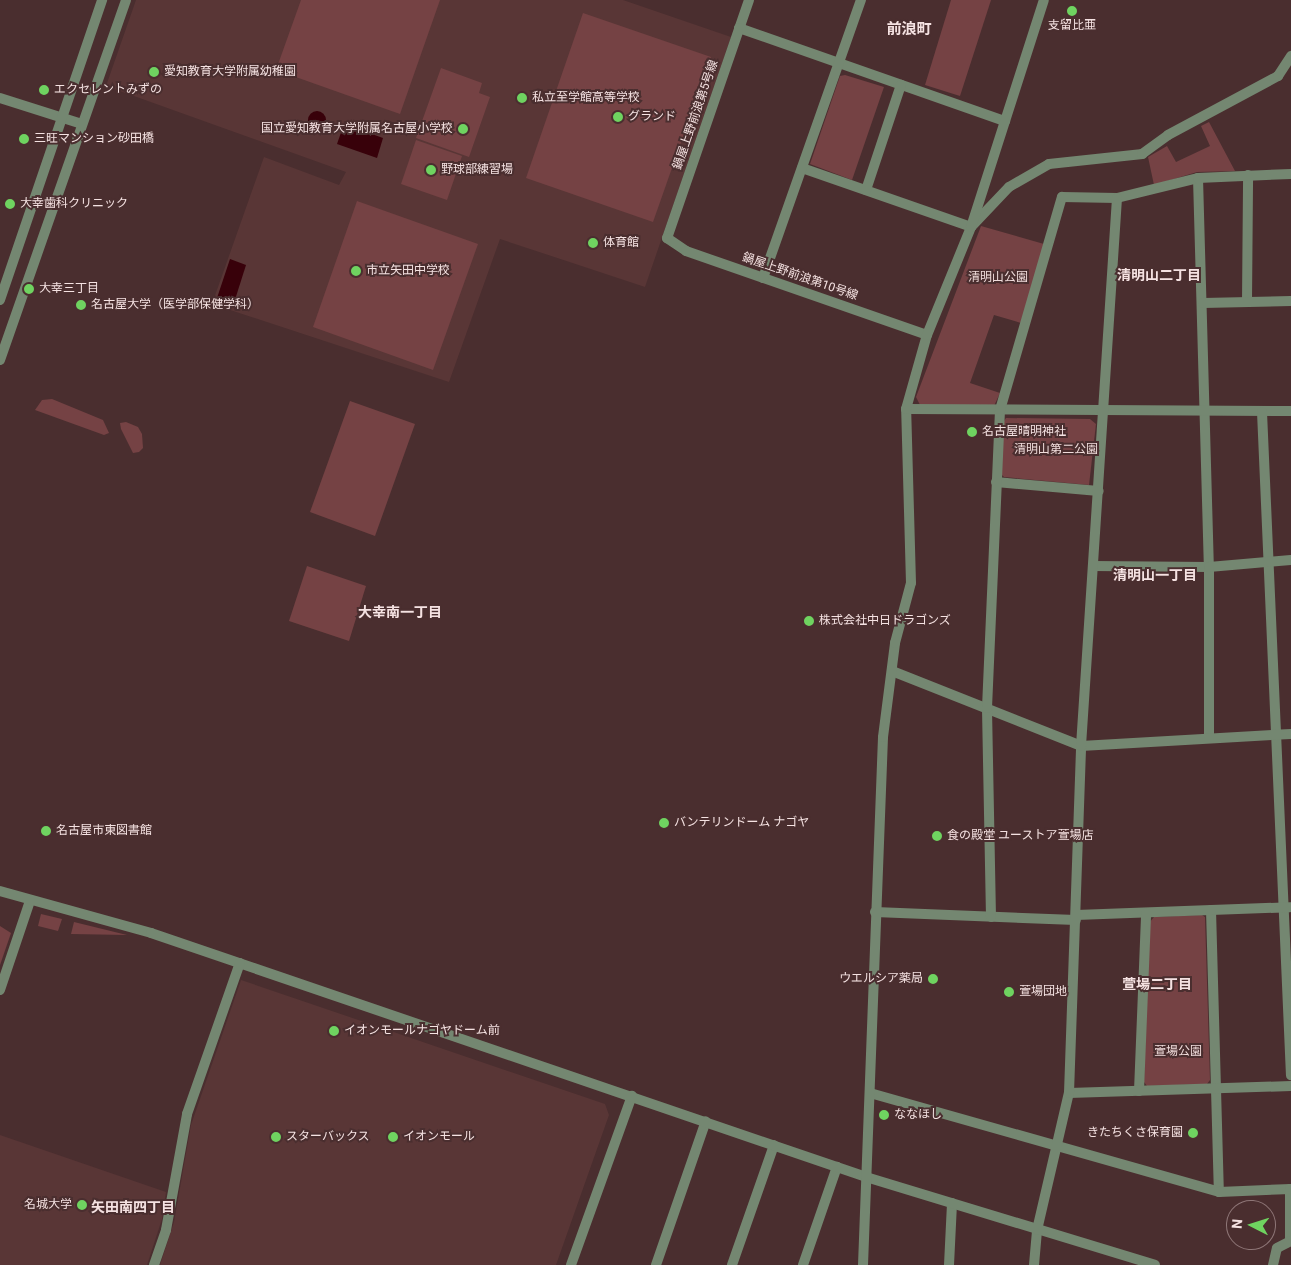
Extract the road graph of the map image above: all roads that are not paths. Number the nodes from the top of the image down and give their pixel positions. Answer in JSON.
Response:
{"nodes":[{"id":1,"x":102,"y":0,"type":"edge"},
{"id":2,"x":126,"y":0,"type":"edge"},
{"id":3,"x":749,"y":0,"type":"edge"},
{"id":4,"x":861,"y":0,"type":"edge"},
{"id":5,"x":1044,"y":0,"type":"edge"},
{"id":6,"x":739,"y":28,"type":"junction"},
{"id":7,"x":1291,"y":56,"type":"edge"},
{"id":8,"x":839,"y":63,"type":"junction"},
{"id":9,"x":901,"y":85,"type":"junction"},
{"id":10,"x":0,"y":98,"type":"edge"},
{"id":11,"x":61,"y":117,"type":"junction"},
{"id":12,"x":1004,"y":121,"type":"junction"},
{"id":13,"x":82,"y":124,"type":"junction"},
{"id":14,"x":802,"y":168,"type":"junction"},
{"id":15,"x":1291,"y":174,"type":"edge"},
{"id":16,"x":1248,"y":175,"type":"junction"},
{"id":17,"x":1198,"y":178,"type":"junction"},
{"id":18,"x":866,"y":190,"type":"junction"},
{"id":19,"x":1118,"y":198,"type":"junction"},
{"id":20,"x":971,"y":227,"type":"junction"},
{"id":21,"x":667,"y":238,"type":"joint"},
{"id":22,"x":763,"y":278,"type":"junction"},
{"id":23,"x":0,"y":300,"type":"edge"},
{"id":24,"x":1247,"y":301,"type":"junction"},
{"id":25,"x":1291,"y":301,"type":"edge"},
{"id":26,"x":1203,"y":302,"type":"junction"},
{"id":27,"x":927,"y":335,"type":"junction"},
{"id":28,"x":0,"y":360,"type":"edge"},
{"id":29,"x":906,"y":410,"type":"junction"},
{"id":30,"x":1000,"y":410,"type":"junction"},
{"id":31,"x":1105,"y":410,"type":"junction"},
{"id":32,"x":1204,"y":411,"type":"junction"},
{"id":33,"x":1291,"y":411,"type":"edge"},
{"id":34,"x":1262,"y":412,"type":"junction"},
{"id":35,"x":996,"y":482,"type":"junction"},
{"id":36,"x":1099,"y":491,"type":"junction"},
{"id":37,"x":1291,"y":560,"type":"edge"},
{"id":38,"x":1270,"y":561,"type":"junction"},
{"id":39,"x":1093,"y":566,"type":"junction"},
{"id":40,"x":1209,"y":567,"type":"junction"},
{"id":41,"x":892,"y":671,"type":"junction"},
{"id":42,"x":987,"y":708,"type":"junction"},
{"id":43,"x":1291,"y":734,"type":"edge"},
{"id":44,"x":1278,"y":735,"type":"junction"},
{"id":45,"x":1209,"y":738,"type":"junction"},
{"id":46,"x":1081,"y":746,"type":"junction"},
{"id":47,"x":0,"y":891,"type":"edge"},
{"id":48,"x":30,"y":901,"type":"junction"},
{"id":49,"x":1288,"y":907,"type":"edge"},
{"id":50,"x":1211,"y":910,"type":"junction"},
{"id":51,"x":875,"y":912,"type":"junction"},
{"id":52,"x":1146,"y":913,"type":"junction"},
{"id":53,"x":991,"y":917,"type":"junction"},
{"id":54,"x":1076,"y":917,"type":"junction"},
{"id":55,"x":240,"y":963,"type":"junction"},
{"id":56,"x":0,"y":990,"type":"edge"},
{"id":57,"x":1291,"y":1075,"type":"edge"},
{"id":58,"x":1291,"y":1086,"type":"edge"},
{"id":59,"x":1216,"y":1088,"type":"junction"},
{"id":60,"x":1139,"y":1091,"type":"junction"},
{"id":61,"x":870,"y":1093,"type":"junction"},
{"id":62,"x":1069,"y":1093,"type":"junction"},
{"id":63,"x":632,"y":1096,"type":"junction"},
{"id":64,"x":706,"y":1121,"type":"junction"},
{"id":65,"x":774,"y":1146,"type":"junction"},
{"id":66,"x":1057,"y":1146,"type":"junction"},
{"id":67,"x":837,"y":1167,"type":"junction"},
{"id":68,"x":866,"y":1177,"type":"junction"},
{"id":69,"x":1290,"y":1189,"type":"edge"},
{"id":70,"x":1219,"y":1192,"type":"junction"},
{"id":71,"x":952,"y":1203,"type":"junction"},
{"id":72,"x":1037,"y":1230,"type":"junction"},
{"id":73,"x":1290,"y":1241,"type":"edge"},
{"id":74,"x":1152,"y":1264,"type":"edge"},
{"id":75,"x":154,"y":1265,"type":"edge"},
{"id":76,"x":571,"y":1265,"type":"edge"},
{"id":77,"x":656,"y":1265,"type":"edge"},
{"id":78,"x":732,"y":1265,"type":"edge"},
{"id":79,"x":803,"y":1265,"type":"edge"},
{"id":80,"x":863,"y":1265,"type":"edge"},
{"id":81,"x":948,"y":1265,"type":"edge"},
{"id":82,"x":1034,"y":1265,"type":"edge"},
{"id":83,"x":1272,"y":1265,"type":"edge"}],
"edges":[{"from":1,"to":11,"type":"street"},
{"from":2,"to":13,"type":"street"},
{"from":3,"to":6,"type":"street","name":"鍋屋上野前浪第5号線"},
{"from":4,"to":8,"type":"street"},
{"from":5,"to":12,"type":"street"},
{"from":6,"to":8,"type":"street"},
{"from":6,"to":21,"type":"street","name":"鍋屋上野前浪第5号線"},
{"from":7,"to":20,"type":"street"},
{"from":8,"to":9,"type":"street"},
{"from":8,"to":14,"type":"street"},
{"from":9,"to":12,"type":"street"},
{"from":9,"to":18,"type":"street"},
{"from":10,"to":11,"type":"street"},
{"from":11,"to":13,"type":"street"},
{"from":11,"to":23,"type":"street"},
{"from":12,"to":20,"type":"street"},
{"from":13,"to":28,"type":"street"},
{"from":14,"to":18,"type":"street"},
{"from":14,"to":22,"type":"street"},
{"from":15,"to":16,"type":"street"},
{"from":16,"to":17,"type":"street"},
{"from":16,"to":24,"type":"street"},
{"from":17,"to":19,"type":"street"},
{"from":17,"to":26,"type":"street"},
{"from":18,"to":20,"type":"street"},
{"from":19,"to":30,"type":"street"},
{"from":19,"to":31,"type":"street"},
{"from":20,"to":27,"type":"street"},
{"from":21,"to":22,"type":"street","name":"鍋屋上野前浪第10号線"},
{"from":22,"to":27,"type":"street","name":"鍋屋上野前浪第10号線"},
{"from":24,"to":25,"type":"street"},
{"from":24,"to":26,"type":"street"},
{"from":26,"to":32,"type":"street"},
{"from":27,"to":29,"type":"street"},
{"from":29,"to":30,"type":"street"},
{"from":29,"to":41,"type":"street"},
{"from":30,"to":31,"type":"street"},
{"from":30,"to":35,"type":"street"},
{"from":31,"to":32,"type":"street"},
{"from":31,"to":36,"type":"street"},
{"from":32,"to":34,"type":"street"},
{"from":32,"to":40,"type":"street"},
{"from":33,"to":34,"type":"street"},
{"from":34,"to":38,"type":"street"},
{"from":35,"to":36,"type":"street"},
{"from":35,"to":42,"type":"street"},
{"from":36,"to":39,"type":"street"},
{"from":37,"to":38,"type":"street"},
{"from":38,"to":40,"type":"street"},
{"from":38,"to":44,"type":"street"},
{"from":39,"to":40,"type":"street"},
{"from":39,"to":46,"type":"street"},
{"from":40,"to":45,"type":"street"},
{"from":41,"to":42,"type":"street"},
{"from":41,"to":51,"type":"street"},
{"from":42,"to":46,"type":"street"},
{"from":42,"to":53,"type":"street"},
{"from":43,"to":44,"type":"street"},
{"from":44,"to":45,"type":"street"},
{"from":44,"to":49,"type":"street"},
{"from":45,"to":46,"type":"street"},
{"from":46,"to":54,"type":"street"},
{"from":47,"to":48,"type":"street"},
{"from":48,"to":55,"type":"street"},
{"from":48,"to":56,"type":"street"},
{"from":49,"to":50,"type":"street"},
{"from":49,"to":57,"type":"street"},
{"from":50,"to":52,"type":"street"},
{"from":50,"to":59,"type":"street"},
{"from":51,"to":53,"type":"street"},
{"from":51,"to":61,"type":"street"},
{"from":52,"to":54,"type":"street"},
{"from":52,"to":60,"type":"street"},
{"from":53,"to":54,"type":"street"},
{"from":54,"to":62,"type":"street"},
{"from":55,"to":63,"type":"street"},
{"from":55,"to":75,"type":"street"},
{"from":58,"to":59,"type":"street"},
{"from":59,"to":60,"type":"street"},
{"from":59,"to":70,"type":"street"},
{"from":60,"to":62,"type":"street"},
{"from":61,"to":66,"type":"street"},
{"from":61,"to":68,"type":"street"},
{"from":62,"to":66,"type":"street"},
{"from":63,"to":64,"type":"street"},
{"from":63,"to":76,"type":"street"},
{"from":64,"to":65,"type":"street"},
{"from":64,"to":77,"type":"street"},
{"from":65,"to":67,"type":"street"},
{"from":65,"to":78,"type":"street"},
{"from":66,"to":70,"type":"street"},
{"from":66,"to":72,"type":"street"},
{"from":67,"to":68,"type":"street"},
{"from":67,"to":79,"type":"street"},
{"from":68,"to":71,"type":"street"},
{"from":68,"to":80,"type":"street"},
{"from":69,"to":70,"type":"street"},
{"from":69,"to":73,"type":"street"},
{"from":71,"to":72,"type":"street"},
{"from":71,"to":81,"type":"street"},
{"from":72,"to":74,"type":"street"},
{"from":72,"to":82,"type":"street"},
{"from":73,"to":83,"type":"street"}]}
